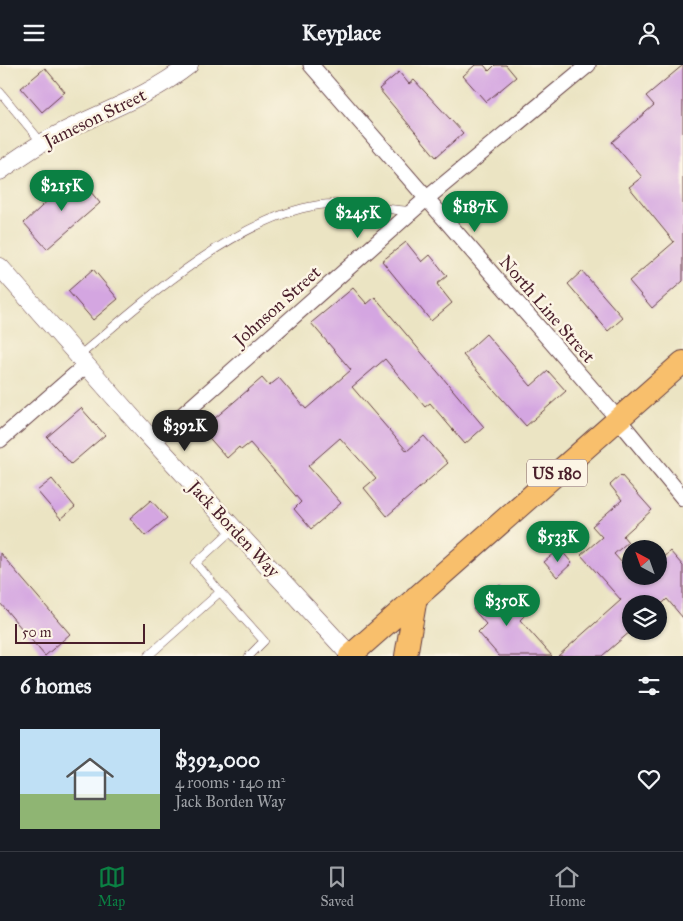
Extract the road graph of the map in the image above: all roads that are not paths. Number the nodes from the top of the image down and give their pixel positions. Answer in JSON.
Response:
{"nodes":[{"id":1,"x":189,"y":65,"type":"edge"},
{"id":2,"x":311,"y":65,"type":"edge"},
{"id":3,"x":588,"y":65,"type":"edge"},
{"id":4,"x":0,"y":93,"type":"edge"},
{"id":5,"x":42,"y":143,"type":"junction"},
{"id":6,"x":0,"y":171,"type":"edge"},
{"id":7,"x":426,"y":199,"type":"junction"},
{"id":8,"x":413,"y":211,"type":"junction"},
{"id":9,"x":0,"y":267,"type":"edge"},
{"id":10,"x":82,"y":361,"type":"junction"},
{"id":11,"x":683,"y":362,"type":"edge"},
{"id":12,"x":618,"y":419,"type":"junction"},
{"id":13,"x":0,"y":440,"type":"edge"},
{"id":14,"x":153,"y":441,"type":"junction"},
{"id":15,"x":683,"y":498,"type":"edge"},
{"id":16,"x":234,"y":528,"type":"junction"},
{"id":17,"x":220,"y":592,"type":"junction"},
{"id":18,"x":416,"y":597,"type":"junction"},
{"id":19,"x":148,"y":656,"type":"edge"},
{"id":20,"x":249,"y":656,"type":"edge"},
{"id":21,"x":350,"y":656,"type":"edge"},
{"id":22,"x":406,"y":656,"type":"edge"}],
"edges":[{"from":1,"to":5,"type":"street","name":"Jameson Street"},
{"from":2,"to":7,"type":"street","name":"North Line Street"},
{"from":3,"to":7,"type":"street","name":"Johnson Street"},
{"from":4,"to":5,"type":"lane"},
{"from":5,"to":6,"type":"street","name":"Jameson Street"},
{"from":7,"to":8,"type":"street","name":"Johnson Street"},
{"from":7,"to":12,"type":"street","name":"North Line Street"},
{"from":8,"to":10,"type":"lane"},
{"from":8,"to":14,"type":"street","name":"Johnson Street"},
{"from":9,"to":10,"type":"street","name":"Jack Borden Way"},
{"from":10,"to":13,"type":"street"},
{"from":10,"to":14,"type":"street","name":"Jack Borden Way"},
{"from":11,"to":12,"type":"main road","number":"US 180"},
{"from":12,"to":15,"type":"street","name":"North Line Street"},
{"from":12,"to":18,"type":"main road","number":"US 180"},
{"from":14,"to":16,"type":"street","name":"Jack Borden Way"},
{"from":16,"to":17,"type":"lane"},
{"from":16,"to":21,"type":"street","name":"Jack Borden Way"},
{"from":17,"to":19,"type":"lane"},
{"from":17,"to":20,"type":"lane"},
{"from":18,"to":21,"type":"main road","number":"US 180"},
{"from":18,"to":22,"type":"main road"}]}
